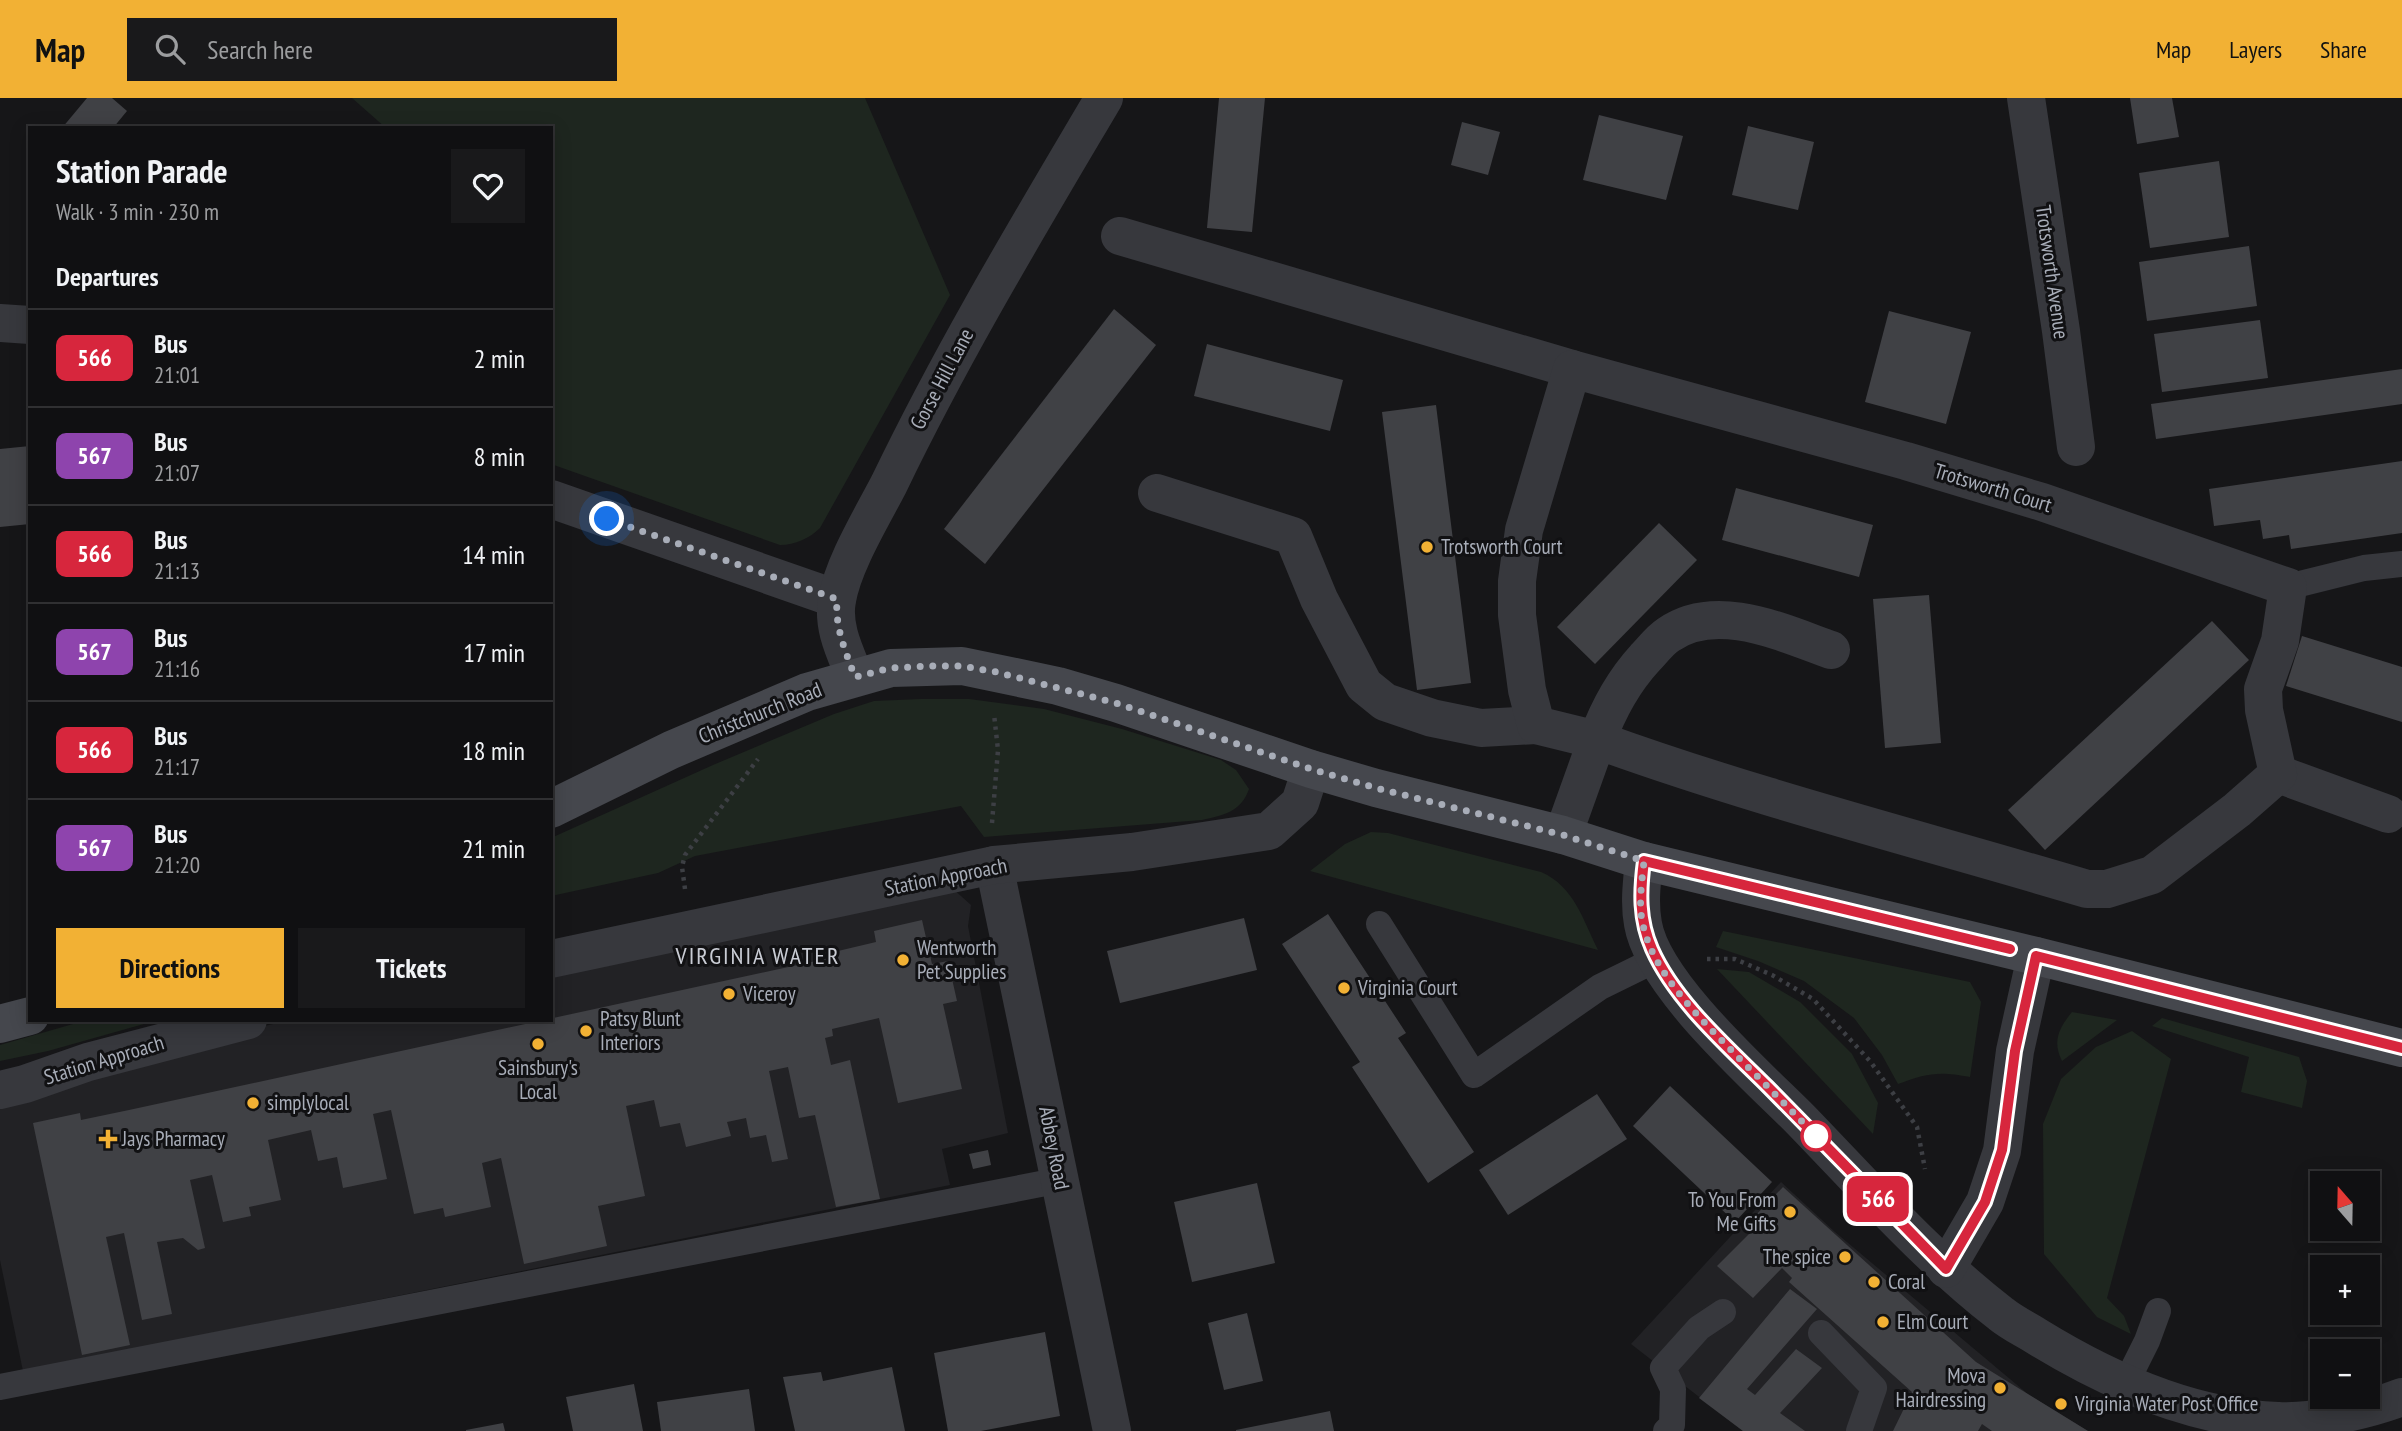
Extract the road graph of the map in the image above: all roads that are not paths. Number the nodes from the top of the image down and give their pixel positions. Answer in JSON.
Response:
{"nodes":[{"id":1,"x":1104,"y":98,"type":"edge"},
{"id":2,"x":2026,"y":98,"type":"edge"},
{"id":3,"x":1120,"y":236,"type":"dead end"},
{"id":4,"x":0,"y":323,"type":"edge"},
{"id":5,"x":28,"y":325,"type":"edge"},
{"id":6,"x":1572,"y":369,"type":"junction"},
{"id":7,"x":2076,"y":447,"type":"dead end"},
{"id":8,"x":1157,"y":493,"type":"dead end"},
{"id":9,"x":553,"y":500,"type":"edge"},
{"id":10,"x":2402,"y":564,"type":"edge"},
{"id":11,"x":2288,"y":587,"type":"junction"},
{"id":12,"x":837,"y":599,"type":"junction"},
{"id":13,"x":1831,"y":650,"type":"dead end"},
{"id":14,"x":855,"y":677,"type":"junction"},
{"id":15,"x":1536,"y":725,"type":"junction"},
{"id":16,"x":1597,"y":740,"type":"junction"},
{"id":17,"x":1311,"y":769,"type":"junction"},
{"id":18,"x":2278,"y":774,"type":"junction"},
{"id":19,"x":553,"y":808,"type":"edge"},
{"id":20,"x":2388,"y":814,"type":"dead end"},
{"id":21,"x":1563,"y":835,"type":"junction"},
{"id":22,"x":1644,"y":861,"type":"junction"},
{"id":23,"x":994,"y":866,"type":"junction"},
{"id":24,"x":1379,"y":924,"type":"dead end"},
{"id":25,"x":2036,"y":956,"type":"junction"},
{"id":26,"x":553,"y":959,"type":"edge"},
{"id":27,"x":1657,"y":959,"type":"junction"},
{"id":28,"x":28,"y":1017,"type":"edge"},
{"id":29,"x":240,"y":1022,"type":"edge"},
{"id":30,"x":0,"y":1024,"type":"edge"},
{"id":31,"x":2402,"y":1048,"type":"edge"},
{"id":32,"x":0,"y":1090,"type":"edge"},
{"id":33,"x":1061,"y":1180,"type":"junction"},
{"id":34,"x":1946,"y":1269,"type":"junction"},
{"id":35,"x":2158,"y":1311,"type":"dead end"},
{"id":36,"x":1723,"y":1312,"type":"dead end"},
{"id":37,"x":1821,"y":1333,"type":"dead end"},
{"id":38,"x":2126,"y":1384,"type":"junction"},
{"id":39,"x":0,"y":1387,"type":"edge"},
{"id":40,"x":2402,"y":1397,"type":"edge"},
{"id":41,"x":2278,"y":1426,"type":"edge"},
{"id":42,"x":1673,"y":1429,"type":"edge"},
{"id":43,"x":1112,"y":1431,"type":"edge"},
{"id":44,"x":1860,"y":1431,"type":"edge"}],
"edges":[{"from":1,"to":12,"type":"street","name":"Gorse Hill Lane"},
{"from":2,"to":7,"type":"street","name":"Trotsworth Avenue"},
{"from":3,"to":6,"type":"street","name":"Trotsworth Court"},
{"from":4,"to":5,"type":"street"},
{"from":6,"to":11,"type":"street","name":"Trotsworth Court"},
{"from":6,"to":15,"type":"street"},
{"from":8,"to":15,"type":"street"},
{"from":9,"to":12,"type":"street"},
{"from":10,"to":11,"type":"lane"},
{"from":11,"to":18,"type":"street"},
{"from":12,"to":14,"type":"street","name":"Gorse Hill Lane"},
{"from":13,"to":16,"type":"street"},
{"from":14,"to":17,"type":"main road","name":"Christchurch Road"},
{"from":14,"to":19,"type":"main road","name":"Christchurch Road"},
{"from":15,"to":16,"type":"street"},
{"from":16,"to":18,"type":"street"},
{"from":16,"to":21,"type":"street"},
{"from":17,"to":21,"type":"main road","name":"Christchurch Road"},
{"from":17,"to":23,"type":"street","name":"Station Approach"},
{"from":18,"to":20,"type":"street"},
{"from":21,"to":22,"type":"main road","name":"Christchurch Road"},
{"from":22,"to":25,"type":"main road","name":"Christchurch Road"},
{"from":22,"to":27,"type":"street"},
{"from":23,"to":26,"type":"street","name":"Station Approach"},
{"from":23,"to":33,"type":"street","name":"Abbey Road"},
{"from":24,"to":27,"type":"lane"},
{"from":25,"to":31,"type":"main road","name":"Christchurch Road"},
{"from":25,"to":34,"type":"street"},
{"from":27,"to":34,"type":"street"},
{"from":28,"to":30,"type":"main road"},
{"from":29,"to":32,"type":"street","name":"Station Approach"},
{"from":33,"to":39,"type":"lane"},
{"from":33,"to":43,"type":"street","name":"Abbey Road"},
{"from":34,"to":38,"type":"street"},
{"from":35,"to":38,"type":"lane"},
{"from":36,"to":42,"type":"lane"},
{"from":37,"to":44,"type":"lane"},
{"from":38,"to":41,"type":"street"},
{"from":40,"to":41,"type":"street"}]}
